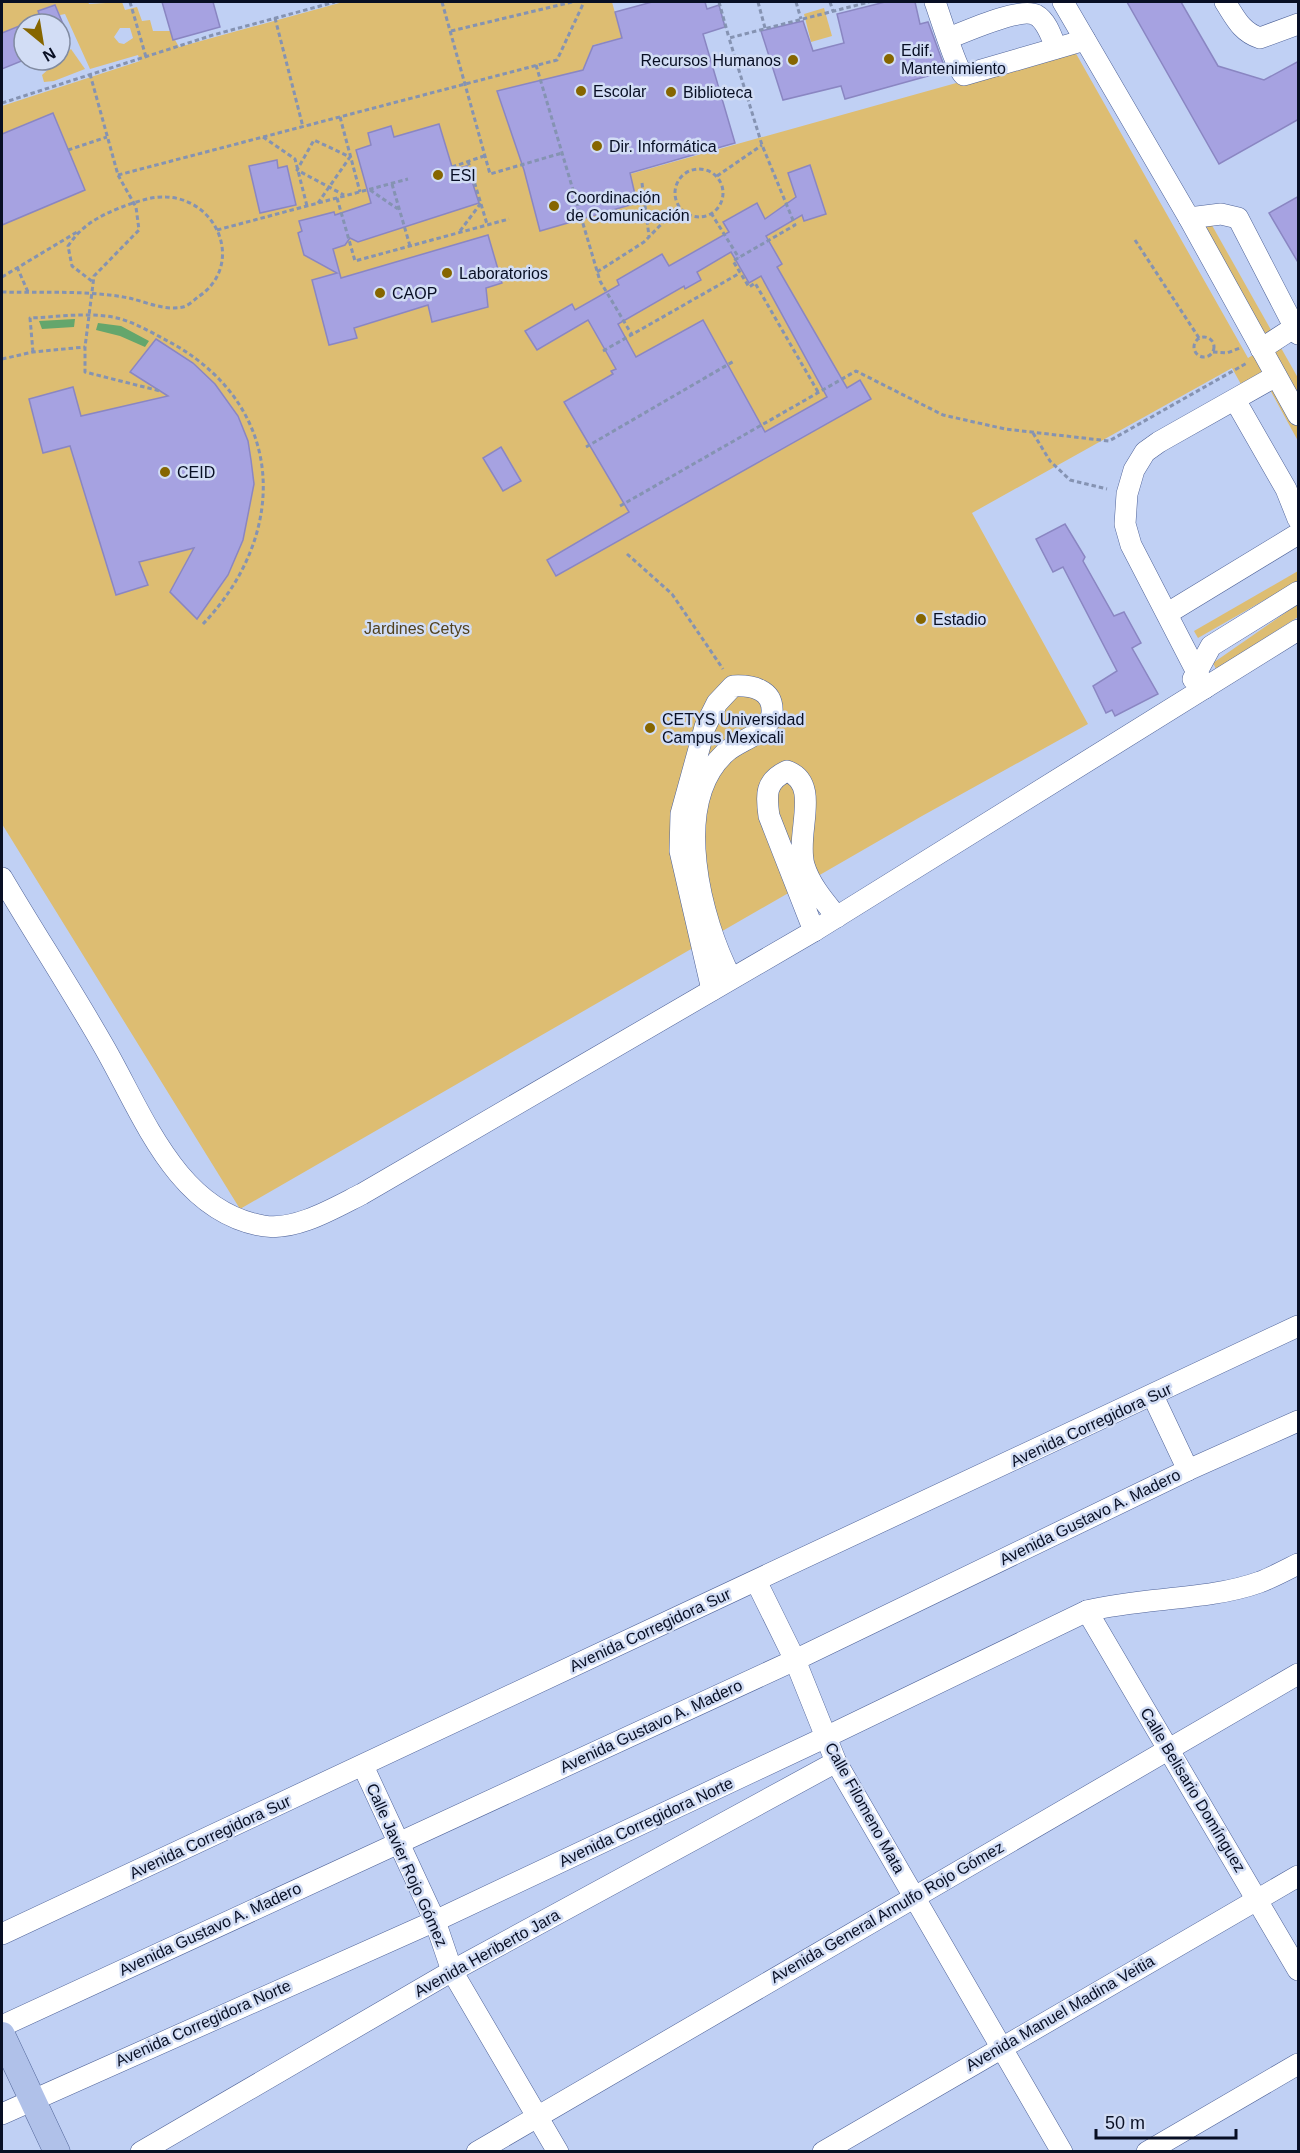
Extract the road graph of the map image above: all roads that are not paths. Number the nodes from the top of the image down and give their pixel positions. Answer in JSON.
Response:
{"nodes":[{"id":1,"x":934,"y":2,"type":"edge"},
{"id":2,"x":1063,"y":2,"type":"edge"},
{"id":3,"x":1225,"y":2,"type":"edge"},
{"id":4,"x":1299,"y":24,"type":"edge"},
{"id":5,"x":949,"y":38,"type":"junction"},
{"id":6,"x":1085,"y":40,"type":"junction"},
{"id":7,"x":1056,"y":48,"type":"junction"},
{"id":8,"x":1190,"y":218,"type":"junction"},
{"id":9,"x":1297,"y":330,"type":"edge"},
{"id":10,"x":1252,"y":352,"type":"junction"},
{"id":11,"x":1276,"y":376,"type":"junction"},
{"id":12,"x":1235,"y":400,"type":"junction"},
{"id":13,"x":1299,"y":414,"type":"edge"},
{"id":14,"x":1299,"y":519,"type":"edge"},
{"id":15,"x":1299,"y":534,"type":"edge"},
{"id":16,"x":1299,"y":592,"type":"edge"},
{"id":17,"x":1168,"y":613,"type":"junction"},
{"id":18,"x":1299,"y":630,"type":"edge"},
{"id":19,"x":1201,"y":679,"type":"junction"},
{"id":20,"x":2,"y":878,"type":"edge"},
{"id":21,"x":837,"y":917,"type":"junction"},
{"id":22,"x":814,"y":931,"type":"junction"},
{"id":23,"x":731,"y":978,"type":"junction"},
{"id":24,"x":712,"y":990,"type":"junction"},
{"id":25,"x":1299,"y":1326,"type":"edge"},
{"id":26,"x":1153,"y":1396,"type":"junction"},
{"id":27,"x":1299,"y":1421,"type":"edge"},
{"id":28,"x":1188,"y":1470,"type":"junction"},
{"id":29,"x":1299,"y":1564,"type":"edge"},
{"id":30,"x":756,"y":1581,"type":"junction"},
{"id":31,"x":1087,"y":1611,"type":"junction"},
{"id":32,"x":795,"y":1660,"type":"junction"},
{"id":33,"x":1299,"y":1674,"type":"edge"},
{"id":34,"x":826,"y":1737,"type":"junction"},
{"id":35,"x":1168,"y":1748,"type":"junction"},
{"id":36,"x":836,"y":1761,"type":"junction"},
{"id":37,"x":363,"y":1766,"type":"junction"},
{"id":38,"x":398,"y":1842,"type":"junction"},
{"id":39,"x":1299,"y":1876,"type":"edge"},
{"id":40,"x":914,"y":1896,"type":"junction"},
{"id":41,"x":1258,"y":1899,"type":"junction"},
{"id":42,"x":435,"y":1921,"type":"junction"},
{"id":43,"x":2,"y":1934,"type":"edge"},
{"id":44,"x":1299,"y":1970,"type":"edge"},
{"id":45,"x":452,"y":1971,"type":"junction"},
{"id":46,"x":2,"y":2026,"type":"edge"},
{"id":47,"x":2,"y":2035,"type":"edge"},
{"id":48,"x":1003,"y":2046,"type":"junction"},
{"id":49,"x":1299,"y":2064,"type":"edge"},
{"id":50,"x":31,"y":2100,"type":"junction"},
{"id":51,"x":2,"y":2114,"type":"edge"},
{"id":52,"x":538,"y":2116,"type":"junction"},
{"id":53,"x":57,"y":2151,"type":"edge"},
{"id":54,"x":141,"y":2151,"type":"edge"},
{"id":55,"x":477,"y":2151,"type":"edge"},
{"id":56,"x":558,"y":2151,"type":"edge"},
{"id":57,"x":823,"y":2151,"type":"edge"},
{"id":58,"x":1062,"y":2151,"type":"edge"},
{"id":59,"x":1147,"y":2151,"type":"edge"}],
"edges":[{"from":1,"to":5,"type":"street"},
{"from":2,"to":6,"type":"street"},
{"from":3,"to":4,"type":"street"},
{"from":5,"to":7,"type":"street"},
{"from":5,"to":7,"type":"street"},
{"from":6,"to":7,"type":"street"},
{"from":6,"to":8,"type":"street"},
{"from":8,"to":9,"type":"street"},
{"from":8,"to":10,"type":"street"},
{"from":9,"to":10,"type":"street"},
{"from":10,"to":11,"type":"street"},
{"from":11,"to":12,"type":"street"},
{"from":11,"to":13,"type":"street"},
{"from":12,"to":14,"type":"street"},
{"from":12,"to":17,"type":"street"},
{"from":15,"to":17,"type":"street"},
{"from":16,"to":19,"type":"street"},
{"from":17,"to":19,"type":"street"},
{"from":18,"to":19,"type":"street"},
{"from":19,"to":21,"type":"street"},
{"from":20,"to":24,"type":"street"},
{"from":21,"to":22,"type":"street"},
{"from":21,"to":22,"type":"street"},
{"from":22,"to":23,"type":"street"},
{"from":23,"to":24,"type":"street"},
{"from":23,"to":24,"type":"street"},
{"from":25,"to":26,"type":"street","name":"Avenida Corregidora Sur"},
{"from":26,"to":28,"type":"street"},
{"from":26,"to":30,"type":"street","name":"Avenida Corregidora Sur"},
{"from":27,"to":28,"type":"street","name":"Avenida Gustavo A. Madero"},
{"from":28,"to":32,"type":"street","name":"Avenida Gustavo A. Madero"},
{"from":29,"to":31,"type":"street","name":"Avenida Corregidora Norte"},
{"from":30,"to":32,"type":"street","name":"Calle Filomeno Mata"},
{"from":30,"to":37,"type":"street","name":"Avenida Corregidora Sur"},
{"from":31,"to":34,"type":"street","name":"Avenida Corregidora Norte"},
{"from":31,"to":35,"type":"street","name":"Calle Belisario Domínguez"},
{"from":32,"to":34,"type":"street","name":"Calle Filomeno Mata"},
{"from":32,"to":38,"type":"street","name":"Avenida Gustavo A. Madero"},
{"from":33,"to":35,"type":"street","name":"Avenida General Arnulfo Rojo Gómez"},
{"from":34,"to":36,"type":"street","name":"Calle Filomeno Mata"},
{"from":34,"to":42,"type":"street","name":"Avenida Corregidora Norte"},
{"from":35,"to":40,"type":"street","name":"Avenida General Arnulfo Rojo Gómez"},
{"from":35,"to":41,"type":"street","name":"Calle Belisario Domínguez"},
{"from":36,"to":40,"type":"street","name":"Calle Filomeno Mata"},
{"from":36,"to":45,"type":"street","name":"Avenida Heriberto Jara"},
{"from":37,"to":38,"type":"street","name":"Calle Javier Rojo Gómez"},
{"from":37,"to":43,"type":"street","name":"Avenida Corregidora Sur"},
{"from":38,"to":42,"type":"street","name":"Calle Javier Rojo Gómez"},
{"from":38,"to":46,"type":"street","name":"Avenida Gustavo A. Madero"},
{"from":39,"to":41,"type":"street","name":"Avenida Manuel Madina Veitia"},
{"from":40,"to":48,"type":"street","name":"Calle Filomeno Mata"},
{"from":40,"to":52,"type":"street","name":"Avenida General Arnulfo Rojo Gómez"},
{"from":41,"to":44,"type":"street","name":"Calle Belisario Domínguez"},
{"from":41,"to":48,"type":"street","name":"Avenida Manuel Madina Veitia"},
{"from":42,"to":45,"type":"street","name":"Calle Javier Rojo Gómez"},
{"from":42,"to":50,"type":"street","name":"Avenida Corregidora Norte"},
{"from":45,"to":52,"type":"street","name":"Calle Javier Rojo Gómez"},
{"from":45,"to":54,"type":"street","name":"Avenida Heriberto Jara"},
{"from":47,"to":50,"type":"main road"},
{"from":48,"to":57,"type":"street","name":"Avenida Manuel Madina Veitia"},
{"from":48,"to":58,"type":"street","name":"Calle Filomeno Mata"},
{"from":49,"to":59,"type":"street"},
{"from":50,"to":51,"type":"street","name":"Avenida Corregidora Norte"},
{"from":50,"to":53,"type":"main road"},
{"from":52,"to":55,"type":"street","name":"Avenida General Arnulfo Rojo Gómez"},
{"from":52,"to":56,"type":"street","name":"Calle Javier Rojo Gómez"}]}
